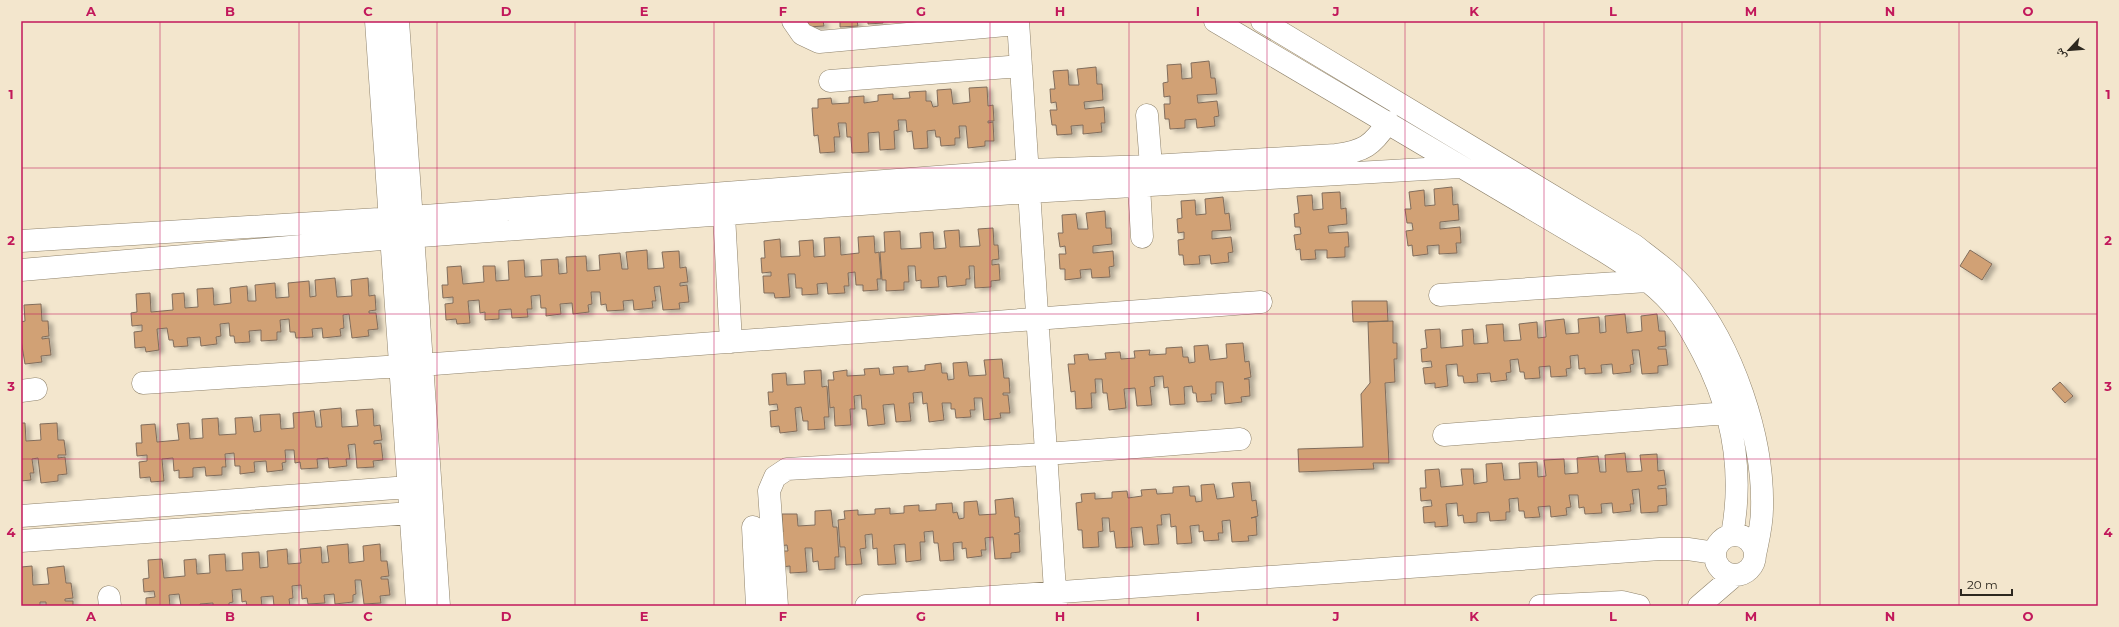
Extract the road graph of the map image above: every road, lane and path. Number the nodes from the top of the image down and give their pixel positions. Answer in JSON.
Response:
{"nodes":[{"id":1,"x":376,"y":21,"type":"edge"},
{"id":2,"x":398,"y":21,"type":"edge"},
{"id":3,"x":793,"y":21,"type":"edge"},
{"id":4,"x":1215,"y":21,"type":"edge"},
{"id":5,"x":1262,"y":21,"type":"edge"},
{"id":6,"x":1018,"y":22,"type":"edge"},
{"id":7,"x":1021,"y":66,"type":"junction"},
{"id":8,"x":830,"y":81,"type":"dead end"},
{"id":9,"x":1147,"y":115,"type":"dead end"},
{"id":10,"x":1388,"y":122,"type":"junction"},
{"id":11,"x":1151,"y":166,"type":"junction"},
{"id":12,"x":1460,"y":167,"type":"junction"},
{"id":13,"x":1028,"y":170,"type":"junction"},
{"id":14,"x":1139,"y":186,"type":"junction"},
{"id":15,"x":1029,"y":192,"type":"junction"},
{"id":16,"x":724,"y":215,"type":"junction"},
{"id":17,"x":402,"y":228,"type":"junction"},
{"id":18,"x":1142,"y":237,"type":"dead end"},
{"id":19,"x":21,"y":240,"type":"edge"},
{"id":20,"x":21,"y":270,"type":"edge"},
{"id":21,"x":1647,"y":281,"type":"junction"},
{"id":22,"x":1440,"y":295,"type":"dead end"},
{"id":23,"x":1261,"y":302,"type":"dead end"},
{"id":24,"x":1037,"y":319,"type":"junction"},
{"id":25,"x":731,"y":342,"type":"junction"},
{"id":26,"x":411,"y":366,"type":"junction"},
{"id":27,"x":143,"y":383,"type":"dead end"},
{"id":28,"x":1728,"y":413,"type":"junction"},
{"id":29,"x":1444,"y":435,"type":"dead end"},
{"id":30,"x":1240,"y":439,"type":"dead end"},
{"id":31,"x":1046,"y":454,"type":"junction"},
{"id":32,"x":409,"y":487,"type":"junction"},
{"id":33,"x":411,"y":513,"type":"junction"},
{"id":34,"x":21,"y":516,"type":"edge"},
{"id":35,"x":753,"y":527,"type":"dead end"},
{"id":36,"x":1732,"y":535,"type":"junction"},
{"id":37,"x":21,"y":541,"type":"edge"},
{"id":38,"x":1755,"y":554,"type":"junction"},
{"id":39,"x":1722,"y":564,"type":"junction"},
{"id":40,"x":1056,"y":600,"type":"edge"},
{"id":41,"x":417,"y":606,"type":"edge"},
{"id":42,"x":439,"y":606,"type":"edge"},
{"id":43,"x":757,"y":606,"type":"edge"},
{"id":44,"x":777,"y":606,"type":"edge"},
{"id":45,"x":866,"y":606,"type":"edge"},
{"id":46,"x":1540,"y":606,"type":"edge"},
{"id":47,"x":1638,"y":606,"type":"edge"},
{"id":48,"x":1698,"y":606,"type":"edge"}],
"edges":[{"from":1,"to":17,"type":"street"},
{"from":2,"to":17,"type":"street"},
{"from":3,"to":6,"type":"street"},
{"from":4,"to":10,"type":"street"},
{"from":5,"to":38,"type":"street"},
{"from":6,"to":7,"type":"street"},
{"from":7,"to":8,"type":"street"},
{"from":7,"to":13,"type":"street"},
{"from":9,"to":11,"type":"street"},
{"from":10,"to":11,"type":"street"},
{"from":10,"to":12,"type":"street"},
{"from":11,"to":13,"type":"street"},
{"from":12,"to":14,"type":"street"},
{"from":12,"to":21,"type":"street"},
{"from":13,"to":15,"type":"street"},
{"from":13,"to":17,"type":"street"},
{"from":14,"to":15,"type":"street"},
{"from":14,"to":18,"type":"street"},
{"from":15,"to":16,"type":"street"},
{"from":15,"to":24,"type":"street"},
{"from":16,"to":17,"type":"street"},
{"from":16,"to":25,"type":"street"},
{"from":17,"to":19,"type":"street"},
{"from":17,"to":20,"type":"street"},
{"from":17,"to":26,"type":"street"},
{"from":21,"to":22,"type":"street"},
{"from":21,"to":28,"type":"street"},
{"from":23,"to":24,"type":"street"},
{"from":24,"to":25,"type":"street"},
{"from":24,"to":31,"type":"street"},
{"from":25,"to":26,"type":"street"},
{"from":26,"to":27,"type":"street"},
{"from":26,"to":32,"type":"street"},
{"from":26,"to":42,"type":"street"},
{"from":28,"to":29,"type":"street"},
{"from":28,"to":36,"type":"street"},
{"from":30,"to":31,"type":"street"},
{"from":31,"to":40,"type":"street"},
{"from":31,"to":44,"type":"street"},
{"from":32,"to":33,"type":"street"},
{"from":32,"to":34,"type":"street"},
{"from":33,"to":37,"type":"street"},
{"from":33,"to":41,"type":"street"},
{"from":35,"to":43,"type":"street"},
{"from":36,"to":38,"type":"street"},
{"from":36,"to":39,"type":"street"},
{"from":38,"to":39,"type":"street"},
{"from":39,"to":40,"type":"street"},
{"from":39,"to":48,"type":"street"},
{"from":40,"to":45,"type":"street"},
{"from":46,"to":47,"type":"street"}]}
